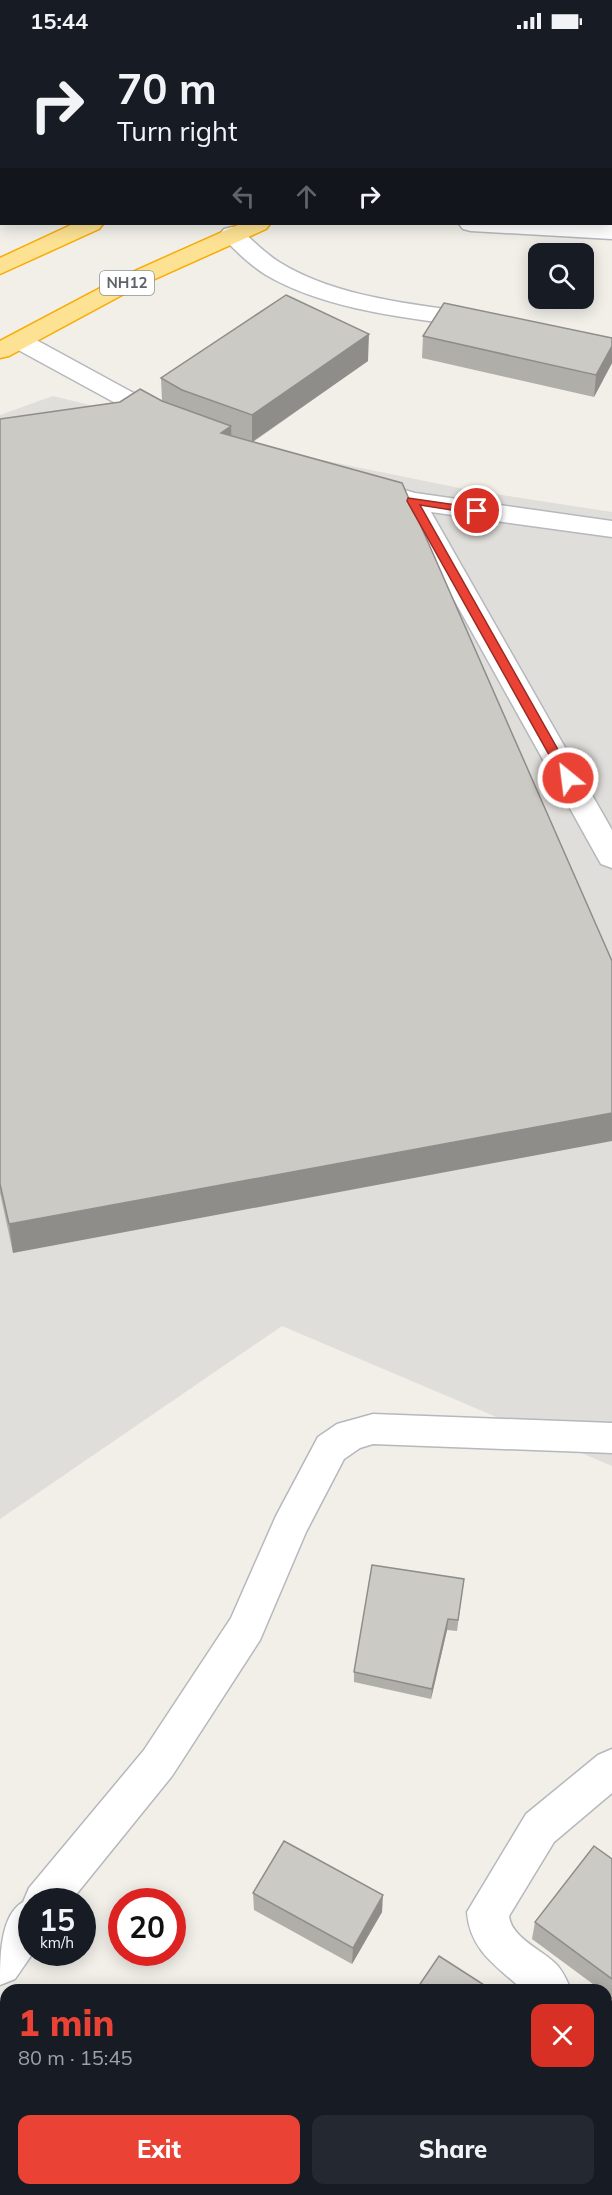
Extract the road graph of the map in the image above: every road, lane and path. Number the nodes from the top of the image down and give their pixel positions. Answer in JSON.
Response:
{"nodes":[{"id":1,"x":89,"y":225,"type":"edge"},
{"id":2,"x":255,"y":225,"type":"edge"},
{"id":3,"x":489,"y":225,"type":"edge"},
{"id":4,"x":612,"y":232,"type":"edge"},
{"id":5,"x":232,"y":234,"type":"junction"},
{"id":6,"x":0,"y":267,"type":"edge"},
{"id":7,"x":506,"y":324,"type":"edge"},
{"id":8,"x":10,"y":346,"type":"edge"},
{"id":9,"x":183,"y":428,"type":"edge"},
{"id":10,"x":345,"y":481,"type":"edge"},
{"id":11,"x":412,"y":501,"type":"junction"},
{"id":12,"x":612,"y":529,"type":"edge"},
{"id":13,"x":612,"y":857,"type":"edge"},
{"id":14,"x":612,"y":1438,"type":"edge"},
{"id":15,"x":612,"y":1768,"type":"edge"},
{"id":16,"x":55,"y":1888,"type":"edge"},
{"id":17,"x":18,"y":1939,"type":"edge"},
{"id":18,"x":0,"y":1964,"type":"edge"},
{"id":19,"x":543,"y":1984,"type":"edge"}],
"edges":[{"from":1,"to":6,"type":"highway"},
{"from":2,"to":5,"type":"highway","number":"NH12"},
{"from":3,"to":4,"type":"street"},
{"from":5,"to":7,"type":"street"},
{"from":5,"to":8,"type":"highway","number":"NH12"},
{"from":8,"to":9,"type":"street"},
{"from":10,"to":11,"type":"street"},
{"from":11,"to":12,"type":"street"},
{"from":11,"to":13,"type":"street"},
{"from":14,"to":16,"type":"street"},
{"from":15,"to":19,"type":"street"},
{"from":17,"to":18,"type":"street"}]}
